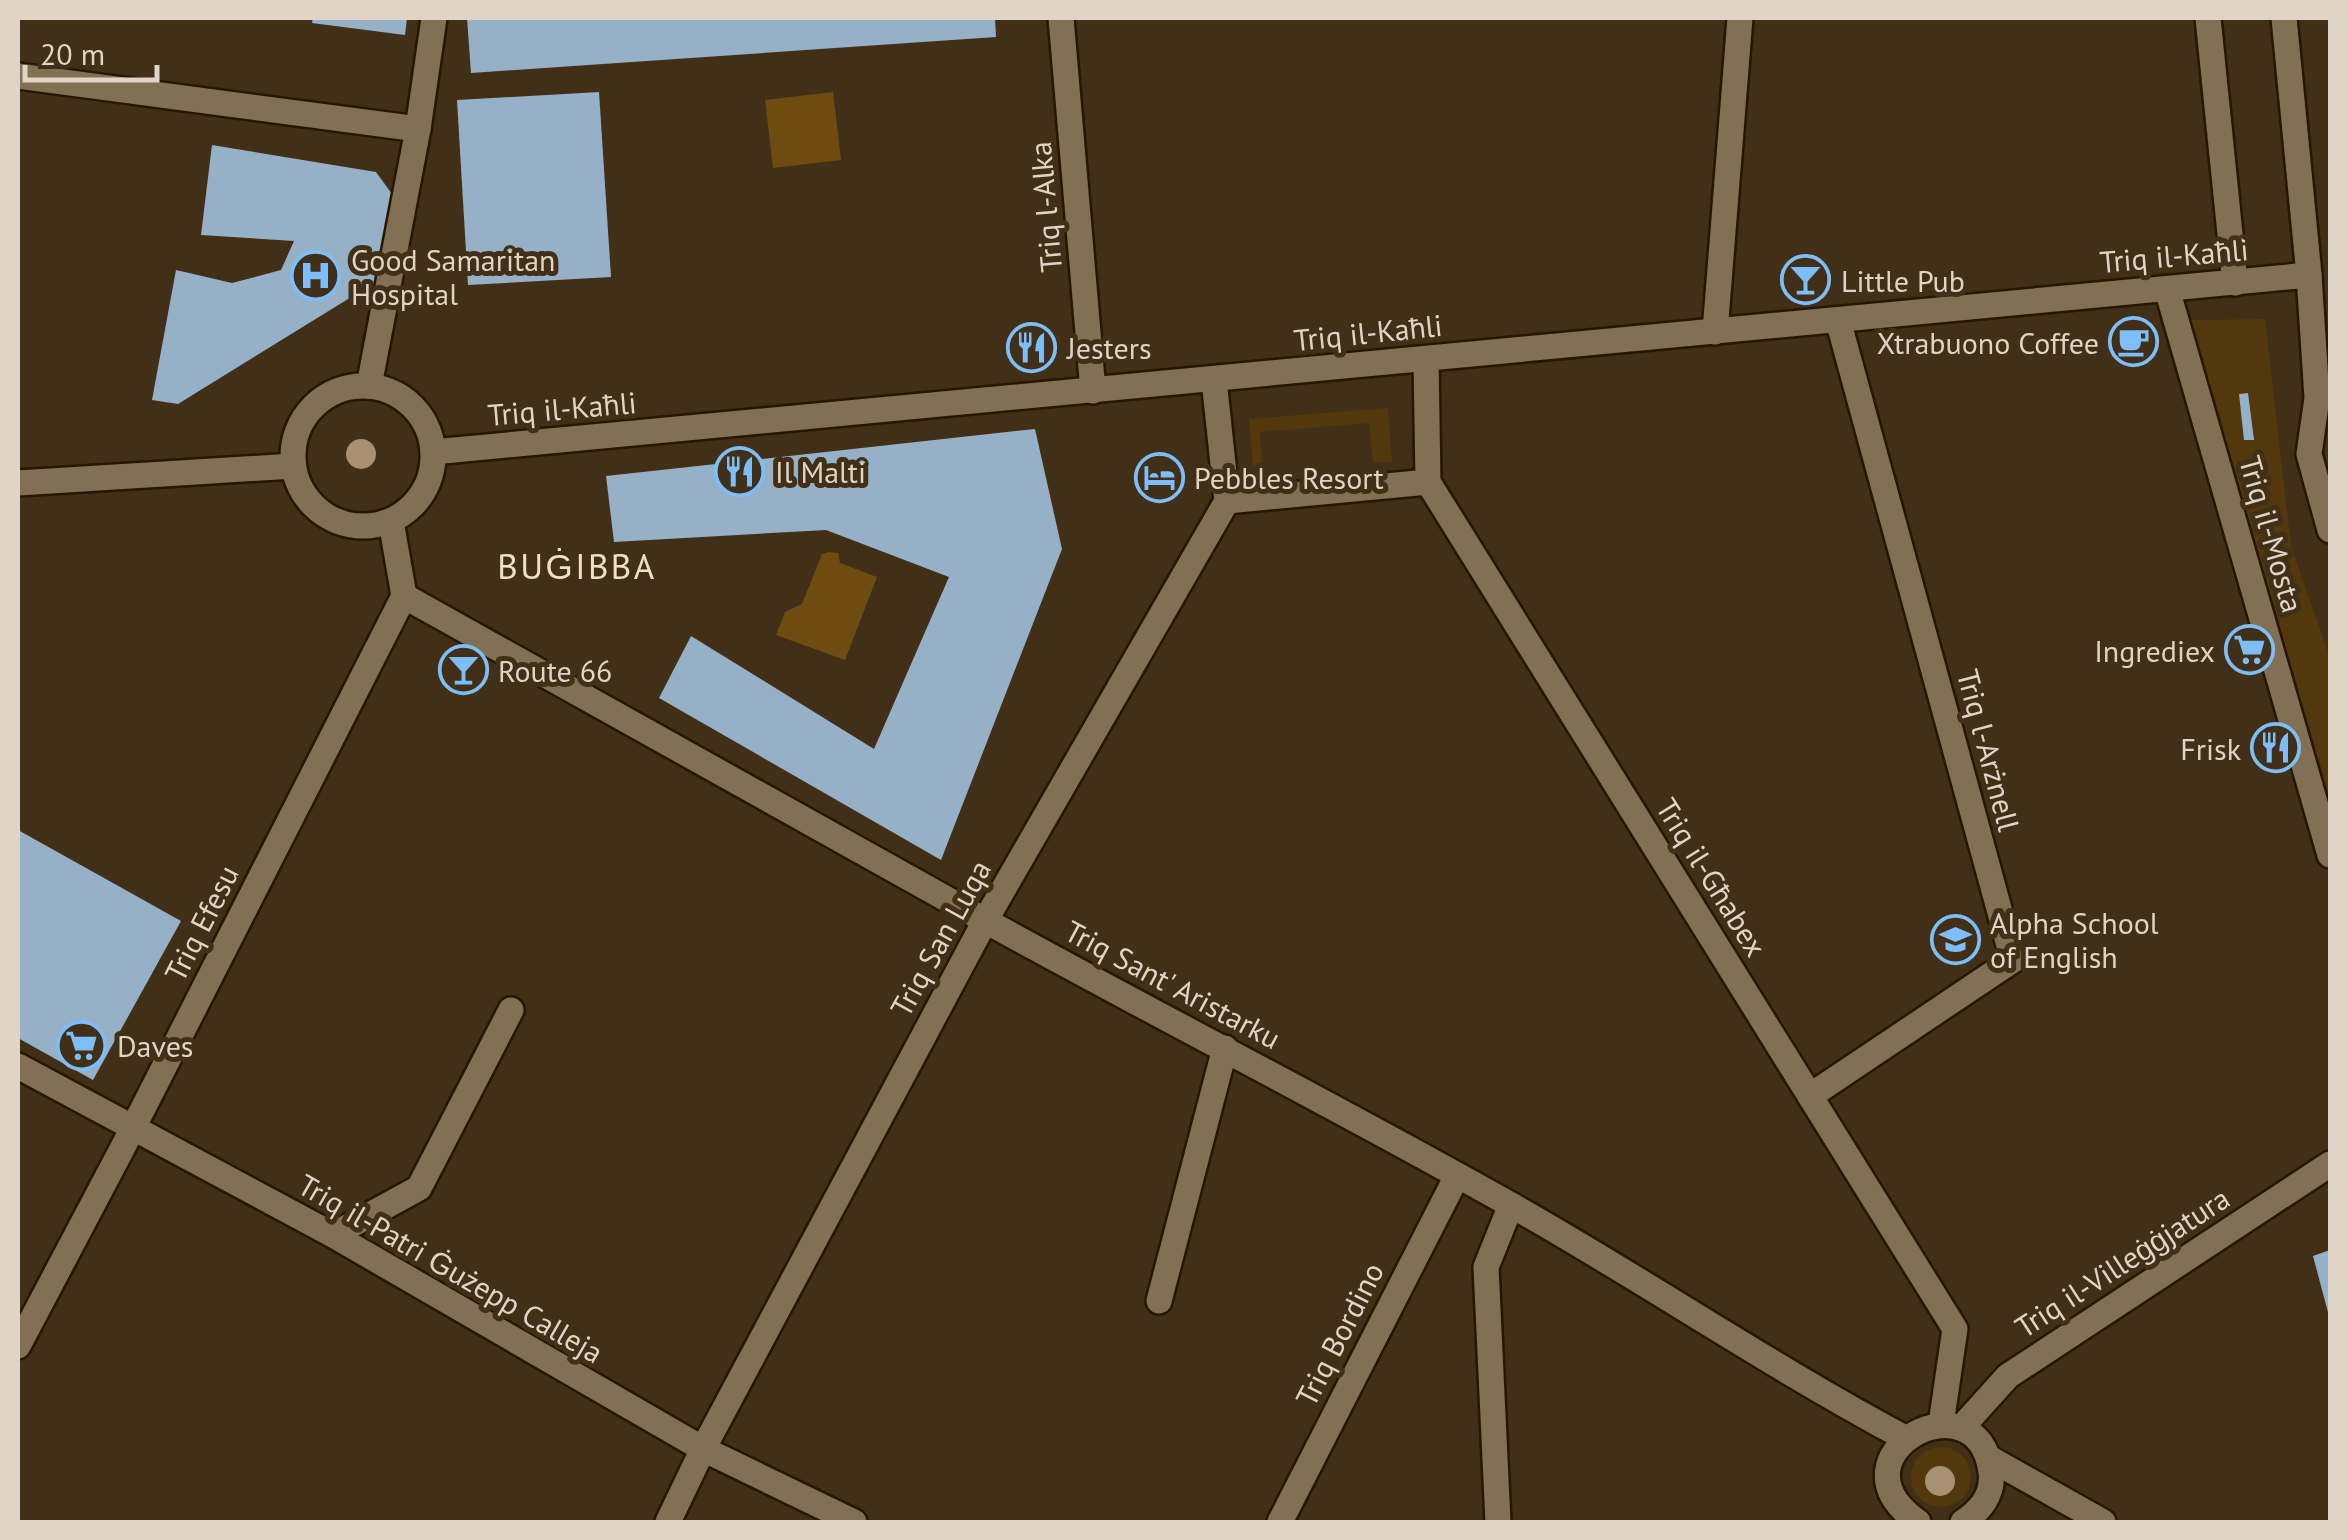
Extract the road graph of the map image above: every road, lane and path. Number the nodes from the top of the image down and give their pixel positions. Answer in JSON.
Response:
{"nodes":[{"id":1,"x":434,"y":18,"type":"edge"},
{"id":2,"x":1061,"y":18,"type":"edge"},
{"id":3,"x":1740,"y":18,"type":"edge"},
{"id":4,"x":2208,"y":18,"type":"edge"},
{"id":5,"x":2284,"y":18,"type":"edge"},
{"id":6,"x":18,"y":76,"type":"edge"},
{"id":7,"x":418,"y":129,"type":"junction"},
{"id":8,"x":2309,"y":275,"type":"junction"},
{"id":9,"x":2235,"y":283,"type":"junction"},
{"id":10,"x":2168,"y":289,"type":"junction"},
{"id":11,"x":1838,"y":320,"type":"junction"},
{"id":12,"x":1715,"y":332,"type":"junction"},
{"id":13,"x":1426,"y":359,"type":"junction"},
{"id":14,"x":1214,"y":380,"type":"junction"},
{"id":15,"x":370,"y":386,"type":"junction"},
{"id":16,"x":1093,"y":391,"type":"junction"},
{"id":17,"x":2324,"y":398,"type":"edge"},
{"id":18,"x":433,"y":452,"type":"junction"},
{"id":19,"x":293,"y":466,"type":"junction"},
{"id":20,"x":1428,"y":482,"type":"junction"},
{"id":21,"x":18,"y":483,"type":"edge"},
{"id":22,"x":1227,"y":501,"type":"junction"},
{"id":23,"x":391,"y":521,"type":"junction"},
{"id":24,"x":2330,"y":530,"type":"edge"},
{"id":25,"x":404,"y":596,"type":"junction"},
{"id":26,"x":2330,"y":856,"type":"edge"},
{"id":27,"x":985,"y":920,"type":"junction"},
{"id":28,"x":511,"y":1010,"type":"dead end"},
{"id":29,"x":1225,"y":1048,"type":"junction"},
{"id":30,"x":18,"y":1066,"type":"edge"},
{"id":31,"x":1810,"y":1096,"type":"junction"},
{"id":32,"x":132,"y":1130,"type":"junction"},
{"id":33,"x":2330,"y":1164,"type":"edge"},
{"id":34,"x":1456,"y":1176,"type":"junction"},
{"id":35,"x":1511,"y":1205,"type":"junction"},
{"id":36,"x":333,"y":1236,"type":"junction"},
{"id":37,"x":1160,"y":1301,"type":"dead end"},
{"id":38,"x":18,"y":1346,"type":"edge"},
{"id":39,"x":1952,"y":1426,"type":"junction"},
{"id":40,"x":1905,"y":1438,"type":"junction"},
{"id":41,"x":703,"y":1449,"type":"junction"},
{"id":42,"x":1989,"y":1458,"type":"junction"},
{"id":43,"x":668,"y":1522,"type":"edge"},
{"id":44,"x":854,"y":1522,"type":"edge"},
{"id":45,"x":1280,"y":1522,"type":"edge"},
{"id":46,"x":1498,"y":1522,"type":"edge"},
{"id":47,"x":1918,"y":1522,"type":"edge"},
{"id":48,"x":1963,"y":1522,"type":"edge"},
{"id":49,"x":2104,"y":1522,"type":"edge"}],
"edges":[{"from":1,"to":7,"type":"street"},
{"from":2,"to":16,"type":"street","name":"Triq l-Alka"},
{"from":3,"to":12,"type":"street"},
{"from":4,"to":9,"type":"street"},
{"from":5,"to":8,"type":"street","name":"Triq il-Mosta"},
{"from":6,"to":7,"type":"street"},
{"from":7,"to":15,"type":"street"},
{"from":8,"to":9,"type":"street","name":"Triq il-Kaħli"},
{"from":8,"to":17,"type":"street","name":"Triq il-Mosta"},
{"from":9,"to":10,"type":"street","name":"Triq il-Kaħli"},
{"from":10,"to":11,"type":"street","name":"Triq il-Kaħli"},
{"from":10,"to":26,"type":"street","name":"Triq il-Mosta"},
{"from":11,"to":12,"type":"street","name":"Triq il-Kaħli"},
{"from":11,"to":31,"type":"street","name":"Triq l-Arżnell"},
{"from":12,"to":13,"type":"street","name":"Triq il-Kaħli"},
{"from":13,"to":14,"type":"street","name":"Triq il-Kaħli"},
{"from":13,"to":20,"type":"street"},
{"from":14,"to":16,"type":"street","name":"Triq il-Kaħli"},
{"from":14,"to":22,"type":"street"},
{"from":15,"to":18,"type":"street"},
{"from":15,"to":19,"type":"street"},
{"from":16,"to":18,"type":"street","name":"Triq il-Kaħli"},
{"from":17,"to":24,"type":"street","name":"Triq il-Mosta"},
{"from":18,"to":23,"type":"street"},
{"from":19,"to":21,"type":"street"},
{"from":19,"to":23,"type":"street"},
{"from":20,"to":22,"type":"street"},
{"from":20,"to":31,"type":"street","name":"Triq il-Għabex"},
{"from":22,"to":27,"type":"street","name":"Triq San Luqa"},
{"from":23,"to":25,"type":"street"},
{"from":25,"to":27,"type":"street","name":"Triq Sant' Aristarku"},
{"from":25,"to":32,"type":"street","name":"Triq Efesu"},
{"from":27,"to":29,"type":"street","name":"Triq Sant' Aristarku"},
{"from":27,"to":41,"type":"street","name":"Triq San Luqa"},
{"from":28,"to":36,"type":"street"},
{"from":29,"to":34,"type":"street","name":"Triq Sant' Aristarku"},
{"from":29,"to":37,"type":"street"},
{"from":30,"to":32,"type":"street","name":"Triq il-Patri Ġużepp Calleja"},
{"from":31,"to":39,"type":"street","name":"Triq il-Għabex"},
{"from":32,"to":36,"type":"street","name":"Triq il-Patri Ġużepp Calleja"},
{"from":32,"to":38,"type":"street","name":"Triq Efesu"},
{"from":33,"to":39,"type":"street","name":"Triq il-Villeġġjatura"},
{"from":34,"to":35,"type":"street","name":"Triq Sant' Aristarku"},
{"from":34,"to":45,"type":"street","name":"Triq Bordino"},
{"from":35,"to":40,"type":"street","name":"Triq Sant' Aristarku"},
{"from":35,"to":46,"type":"street"},
{"from":36,"to":41,"type":"street","name":"Triq il-Patri Ġużepp Calleja"},
{"from":39,"to":40,"type":"street"},
{"from":39,"to":42,"type":"street"},
{"from":40,"to":47,"type":"street"},
{"from":41,"to":43,"type":"street","name":"Triq San Luqa"},
{"from":41,"to":44,"type":"street","name":"Triq il-Patri Ġużepp Calleja"},
{"from":42,"to":48,"type":"street"},
{"from":42,"to":49,"type":"street"}]}
